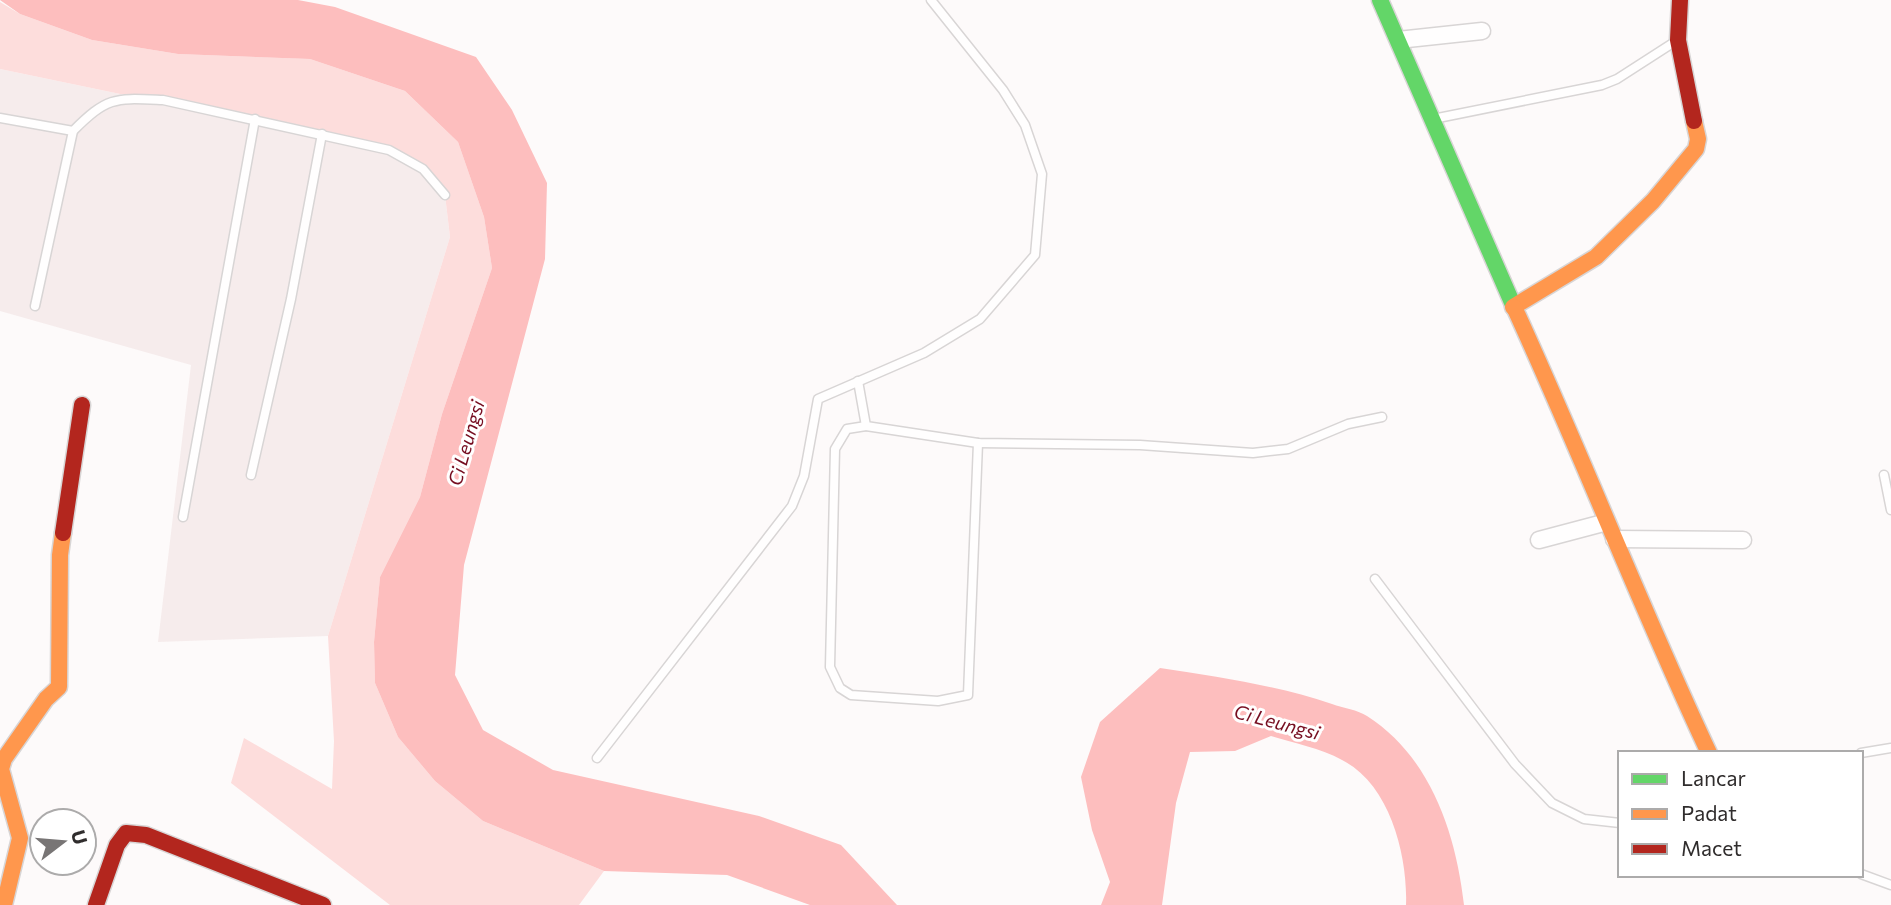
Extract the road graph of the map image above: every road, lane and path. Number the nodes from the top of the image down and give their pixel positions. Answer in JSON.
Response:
{"nodes":[{"id":1,"x":931,"y":0,"type":"edge"},
{"id":2,"x":1380,"y":0,"type":"edge"},
{"id":3,"x":1680,"y":0,"type":"edge"},
{"id":4,"x":1482,"y":31,"type":"dead end"},
{"id":5,"x":1398,"y":40,"type":"junction"},
{"id":6,"x":1678,"y":40,"type":"junction"},
{"id":7,"x":0,"y":118,"type":"edge"},
{"id":8,"x":255,"y":119,"type":"junction"},
{"id":9,"x":1433,"y":119,"type":"junction"},
{"id":10,"x":73,"y":131,"type":"junction"},
{"id":11,"x":322,"y":134,"type":"junction"},
{"id":12,"x":445,"y":195,"type":"dead end"},
{"id":13,"x":35,"y":306,"type":"dead end"},
{"id":14,"x":1513,"y":307,"type":"junction"},
{"id":15,"x":858,"y":381,"type":"junction"},
{"id":16,"x":82,"y":405,"type":"dead end"},
{"id":17,"x":1382,"y":416,"type":"dead end"},
{"id":18,"x":866,"y":426,"type":"junction"},
{"id":19,"x":978,"y":443,"type":"junction"},
{"id":20,"x":251,"y":475,"type":"dead end"},
{"id":21,"x":1884,"y":475,"type":"dead end"},
{"id":22,"x":1891,"y":510,"type":"edge"},
{"id":23,"x":183,"y":517,"type":"dead end"},
{"id":24,"x":1607,"y":522,"type":"junction"},
{"id":25,"x":1614,"y":539,"type":"junction"},
{"id":26,"x":1539,"y":540,"type":"dead end"},
{"id":27,"x":1743,"y":540,"type":"dead end"},
{"id":28,"x":1375,"y":579,"type":"dead end"},
{"id":29,"x":1891,"y":748,"type":"edge"},
{"id":30,"x":1708,"y":751,"type":"edge"},
{"id":31,"x":1863,"y":753,"type":"edge"},
{"id":32,"x":2,"y":757,"type":"edge"},
{"id":33,"x":597,"y":758,"type":"dead end"},
{"id":34,"x":1618,"y":823,"type":"edge"},
{"id":35,"x":1863,"y":875,"type":"edge"},
{"id":36,"x":1891,"y":885,"type":"edge"},
{"id":37,"x":4,"y":905,"type":"edge"},
{"id":38,"x":96,"y":905,"type":"edge"},
{"id":39,"x":323,"y":905,"type":"edge"}],
"edges":[{"from":1,"to":15,"type":"lane"},
{"from":2,"to":5,"type":"street"},
{"from":3,"to":6,"type":"street"},
{"from":4,"to":5,"type":"street"},
{"from":5,"to":9,"type":"street"},
{"from":6,"to":9,"type":"lane"},
{"from":6,"to":14,"type":"street"},
{"from":7,"to":10,"type":"lane"},
{"from":8,"to":10,"type":"lane"},
{"from":8,"to":11,"type":"lane"},
{"from":8,"to":23,"type":"lane"},
{"from":9,"to":14,"type":"street"},
{"from":10,"to":13,"type":"lane"},
{"from":11,"to":12,"type":"lane"},
{"from":11,"to":20,"type":"lane"},
{"from":14,"to":24,"type":"street"},
{"from":15,"to":18,"type":"lane"},
{"from":15,"to":33,"type":"lane"},
{"from":16,"to":32,"type":"street"},
{"from":17,"to":19,"type":"lane"},
{"from":18,"to":19,"type":"lane"},
{"from":18,"to":19,"type":"lane"},
{"from":21,"to":22,"type":"lane"},
{"from":24,"to":25,"type":"street"},
{"from":24,"to":26,"type":"street"},
{"from":25,"to":27,"type":"street"},
{"from":25,"to":30,"type":"street"},
{"from":28,"to":34,"type":"lane"},
{"from":29,"to":31,"type":"lane"},
{"from":32,"to":37,"type":"street"},
{"from":35,"to":36,"type":"lane"},
{"from":38,"to":39,"type":"street"}]}
